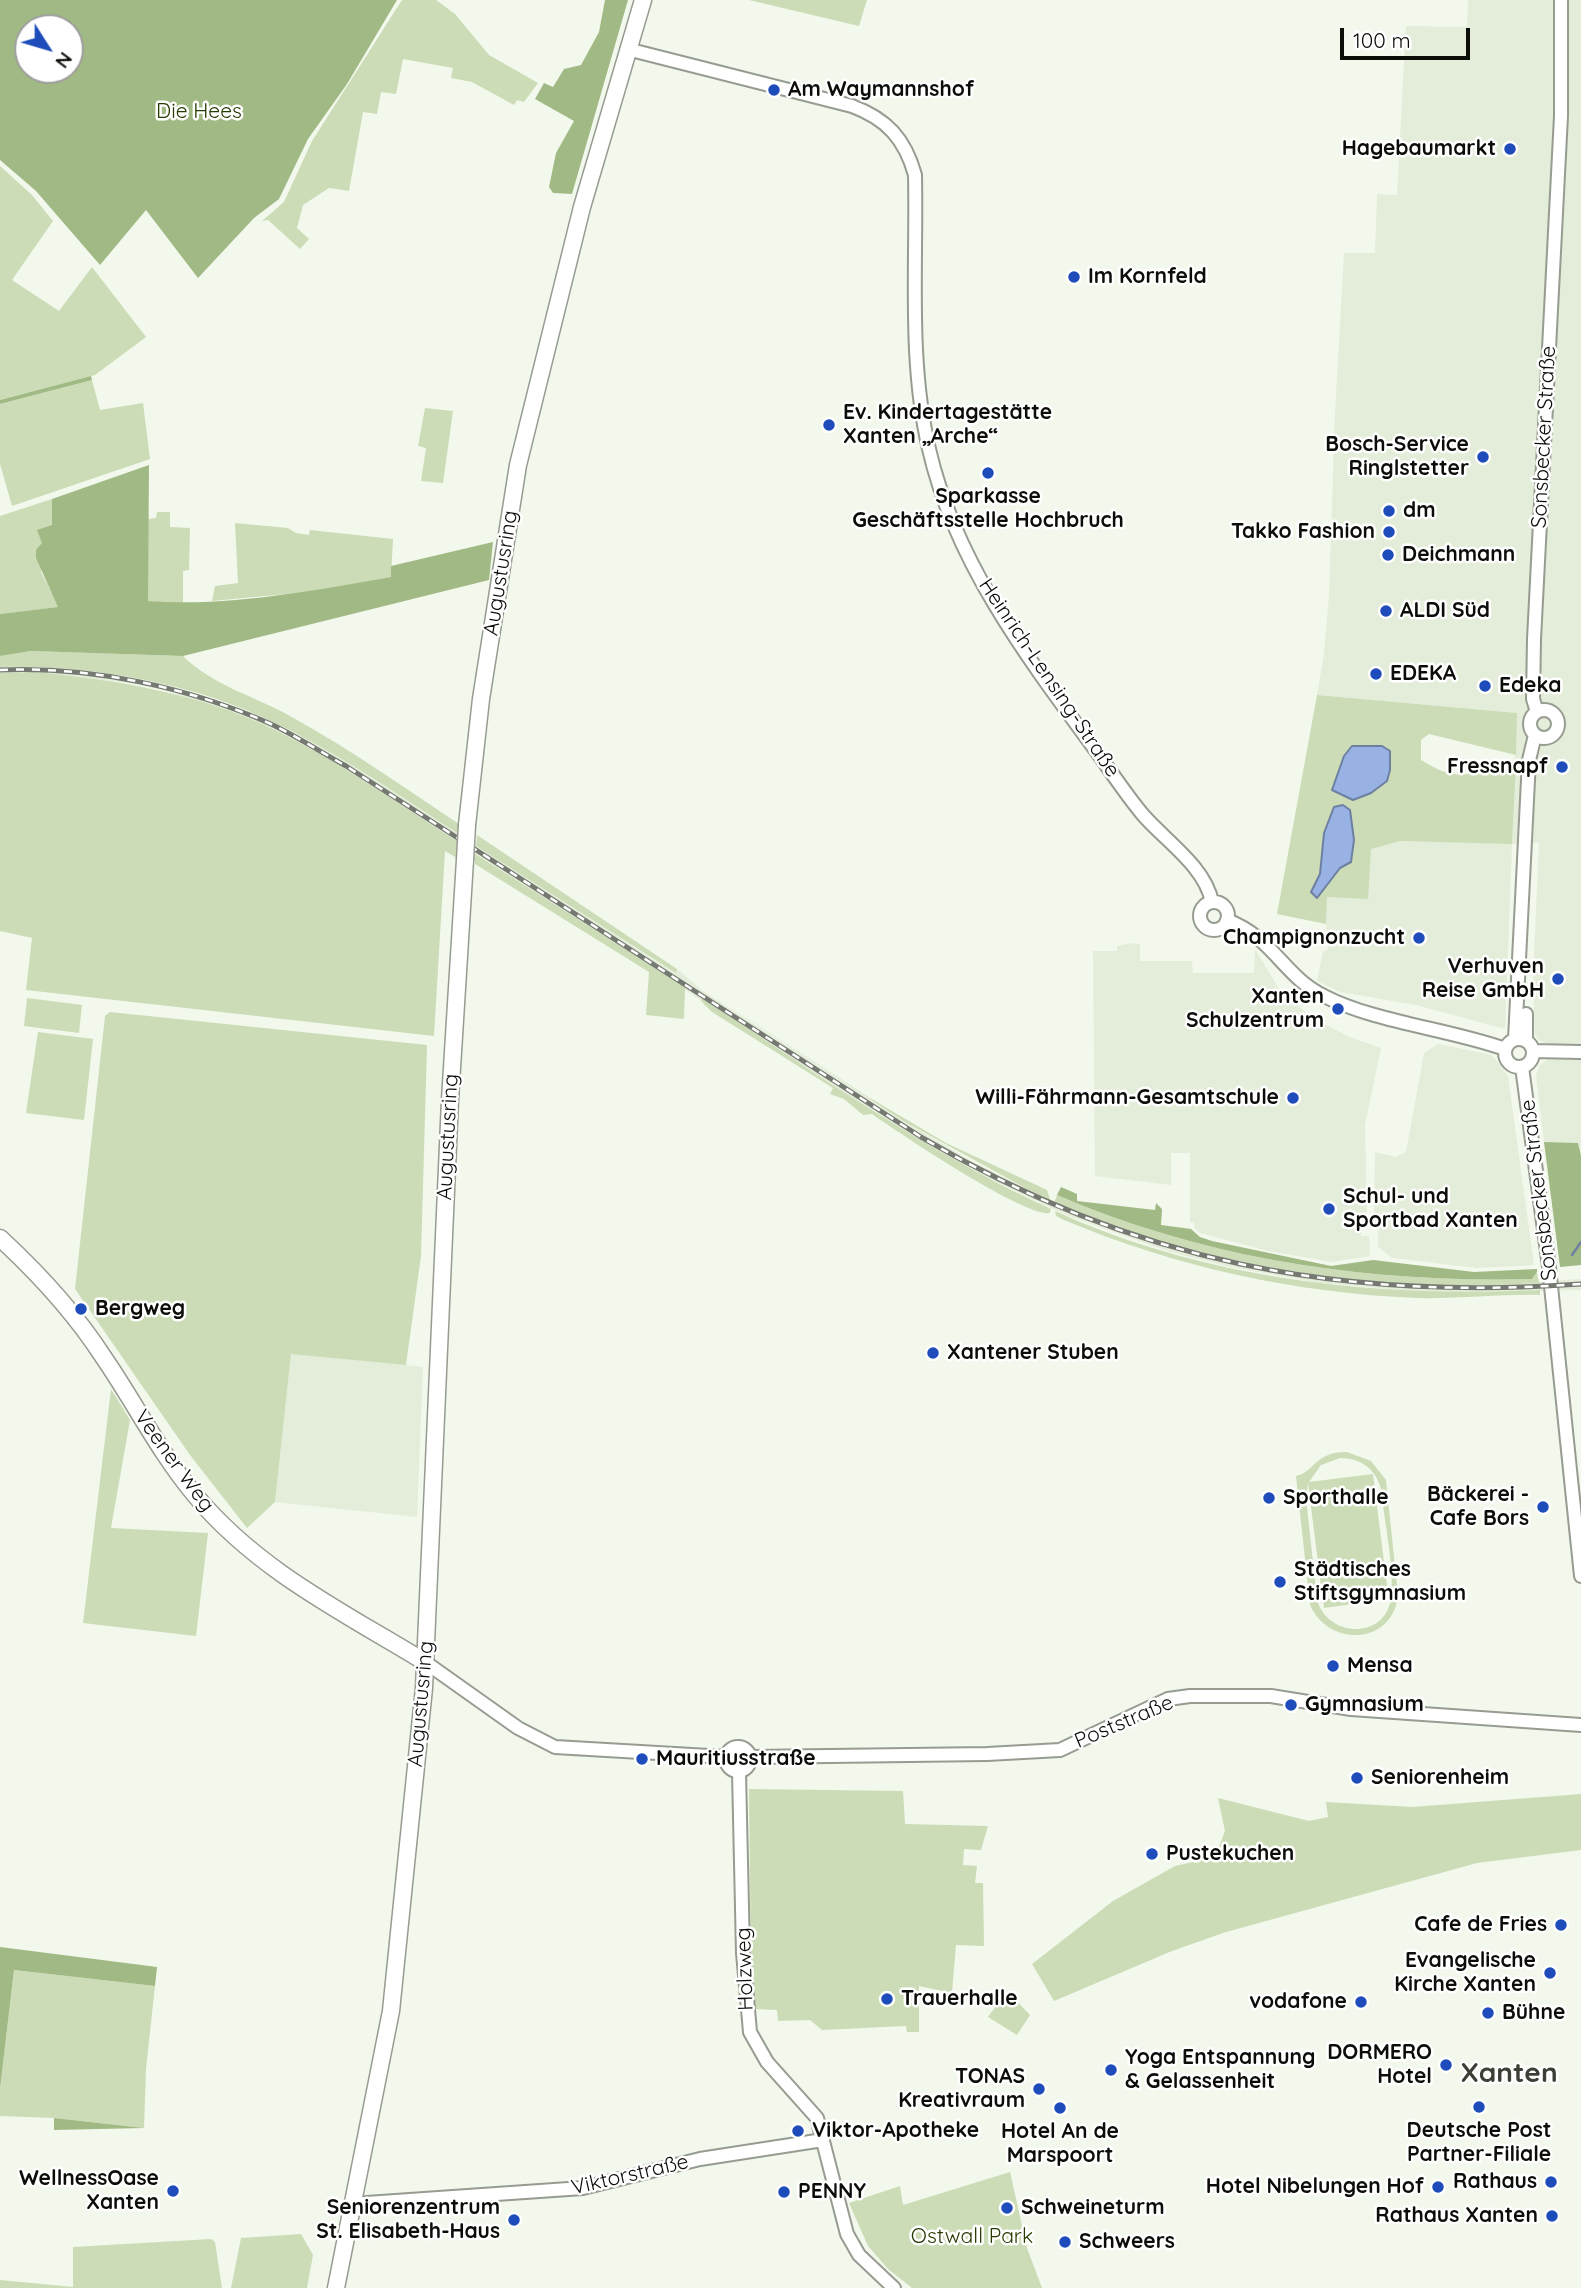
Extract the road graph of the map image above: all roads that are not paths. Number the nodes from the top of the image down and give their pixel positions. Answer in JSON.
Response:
{"nodes":[{"id":1,"x":643,"y":0,"type":"edge"},
{"id":2,"x":1561,"y":0,"type":"edge"},
{"id":3,"x":627,"y":49,"type":"junction"},
{"id":4,"x":1540,"y":711,"type":"junction"},
{"id":5,"x":1539,"y":737,"type":"junction"},
{"id":6,"x":1212,"y":902,"type":"junction"},
{"id":7,"x":1227,"y":920,"type":"junction"},
{"id":8,"x":1525,"y":1044,"type":"junction"},
{"id":9,"x":1505,"y":1049,"type":"junction"},
{"id":10,"x":1581,"y":1052,"type":"edge"},
{"id":11,"x":1522,"y":1067,"type":"junction"},
{"id":12,"x":0,"y":1238,"type":"edge"},
{"id":13,"x":1581,"y":1576,"type":"edge"},
{"id":14,"x":425,"y":1661,"type":"junction"},
{"id":15,"x":1581,"y":1725,"type":"edge"},
{"id":16,"x":726,"y":1757,"type":"junction"},
{"id":17,"x":751,"y":1757,"type":"junction"},
{"id":18,"x":739,"y":1772,"type":"junction"},
{"id":19,"x":823,"y":2140,"type":"junction"},
{"id":20,"x":352,"y":2204,"type":"junction"},
{"id":21,"x":336,"y":2288,"type":"edge"},
{"id":22,"x":894,"y":2288,"type":"edge"}],
"edges":[{"from":1,"to":3,"type":"main road","name":"Augustusring"},
{"from":2,"to":4,"type":"street","name":"Sonsbecker Straße"},
{"from":3,"to":6,"type":"street","name":"Heinrich-Lensing-Straße"},
{"from":3,"to":14,"type":"main road","name":"Augustusring","bridge":true},
{"from":4,"to":5,"type":"street","name":"Sonsbecker Straße"},
{"from":4,"to":5,"type":"street","name":"Sonsbecker Straße"},
{"from":5,"to":8,"type":"street","name":"Sonsbecker Straße"},
{"from":6,"to":7,"type":"street"},
{"from":6,"to":7,"type":"street"},
{"from":7,"to":9,"type":"street"},
{"from":8,"to":9,"type":"street"},
{"from":8,"to":10,"type":"street"},
{"from":8,"to":11,"type":"street"},
{"from":9,"to":11,"type":"street"},
{"from":11,"to":13,"type":"street","name":"Sonsbecker Straße"},
{"from":12,"to":14,"type":"main road","name":"Veener Weg"},
{"from":14,"to":16,"type":"street","name":"Poststraße"},
{"from":14,"to":20,"type":"main road","name":"Augustusring"},
{"from":15,"to":17,"type":"street","name":"Poststraße"},
{"from":16,"to":17,"type":"street","name":"Poststraße"},
{"from":16,"to":18,"type":"street"},
{"from":17,"to":18,"type":"street"},
{"from":18,"to":19,"type":"street","name":"Holzweg"},
{"from":19,"to":20,"type":"street","name":"Viktorstraße"},
{"from":19,"to":22,"type":"street","name":"Holzweg"},
{"from":20,"to":21,"type":"main road","name":"Augustusring"}]}
